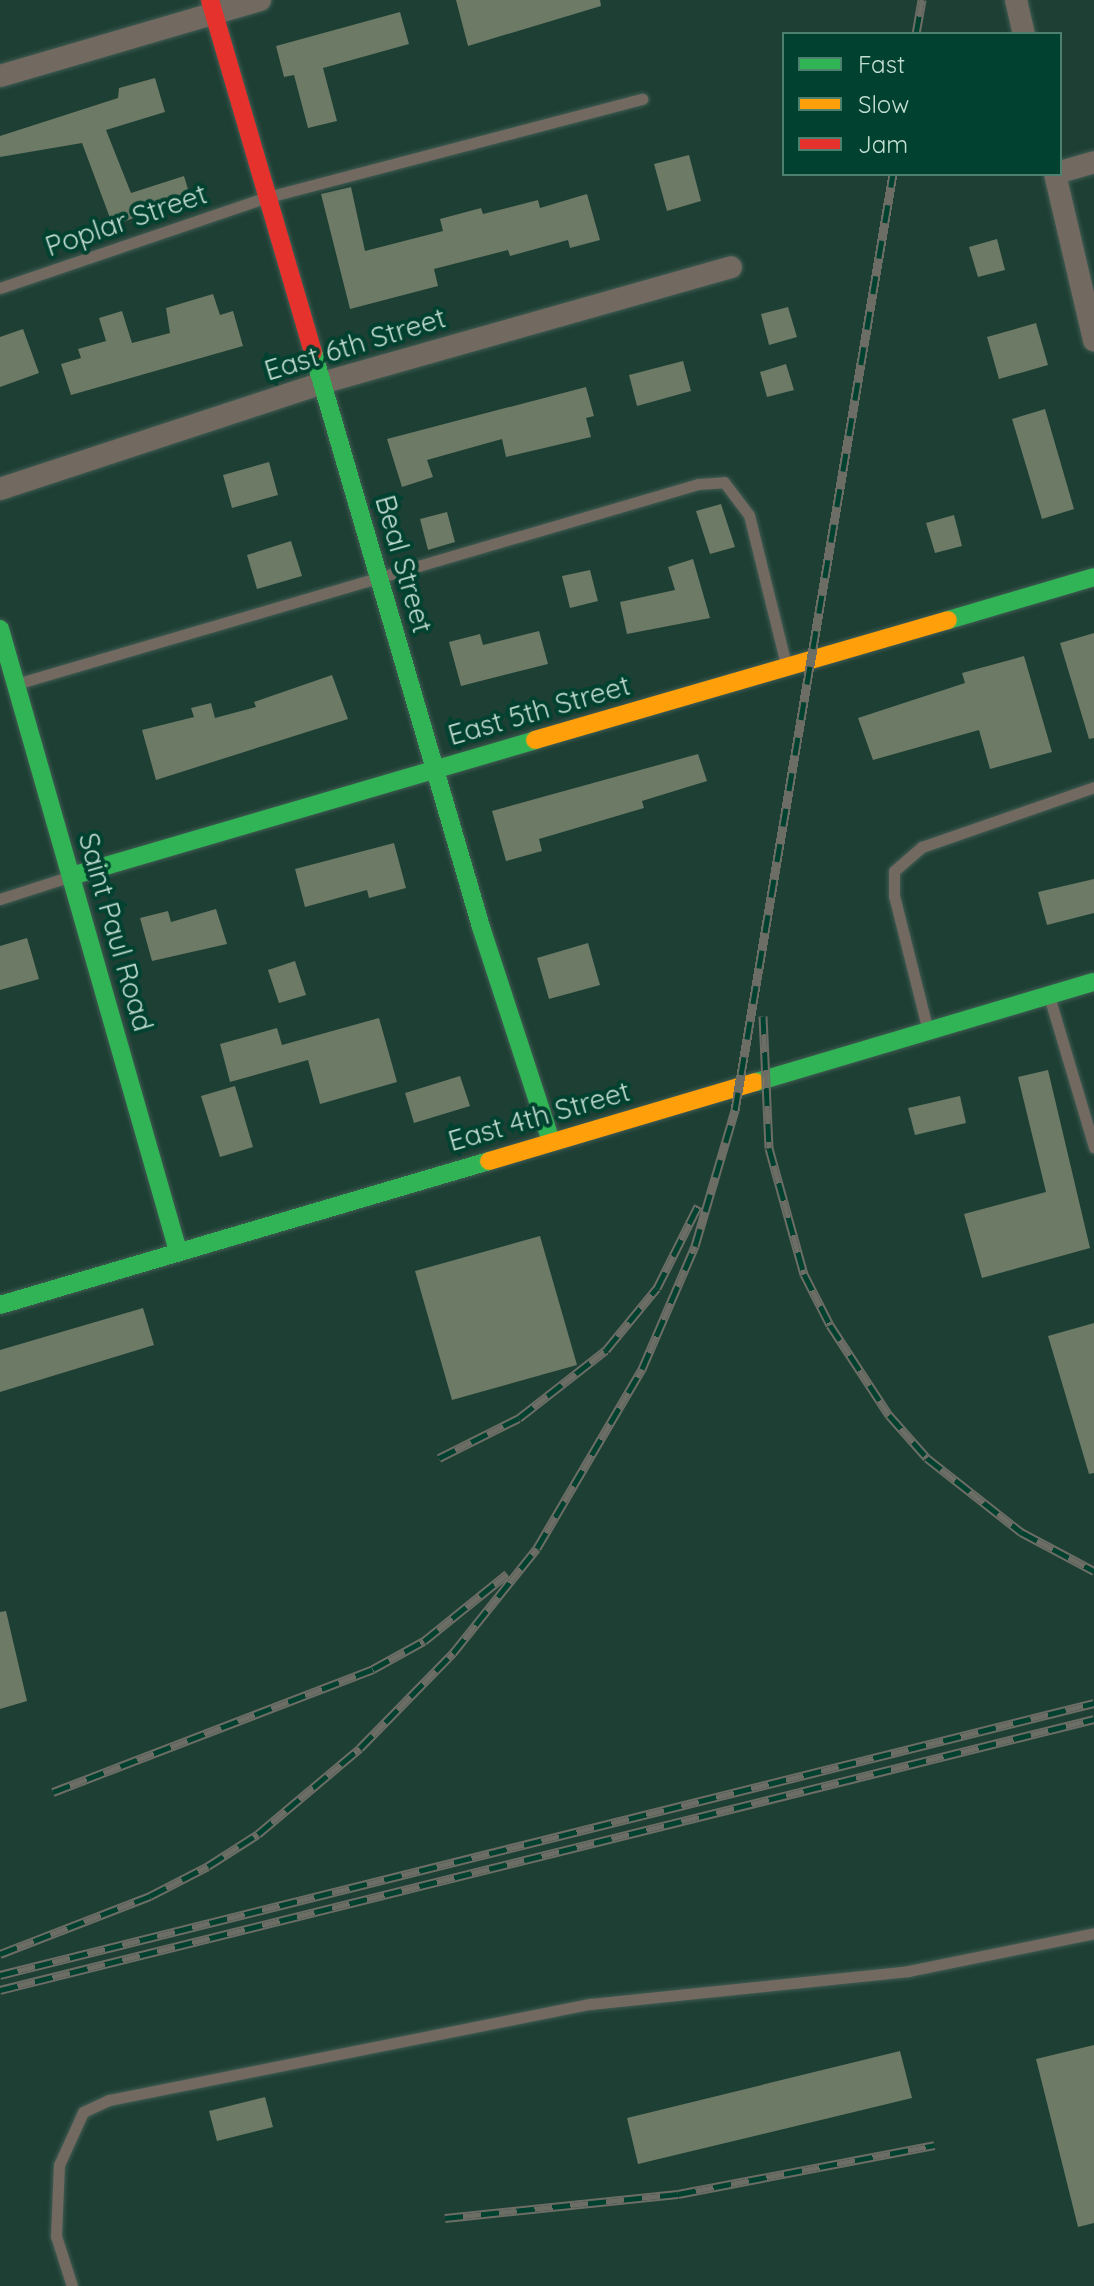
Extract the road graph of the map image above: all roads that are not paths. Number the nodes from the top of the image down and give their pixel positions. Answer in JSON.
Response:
{"nodes":[{"id":1,"x":260,"y":0,"type":"edge"},
{"id":2,"x":1016,"y":0,"type":"edge"},
{"id":3,"x":212,"y":7,"type":"edge"},
{"id":4,"x":1024,"y":32,"type":"edge"},
{"id":5,"x":0,"y":76,"type":"edge"},
{"id":6,"x":642,"y":99,"type":"dead end"},
{"id":7,"x":1094,"y":162,"type":"edge"},
{"id":8,"x":1062,"y":172,"type":"edge"},
{"id":9,"x":1059,"y":176,"type":"edge"},
{"id":10,"x":268,"y":197,"type":"junction"},
{"id":11,"x":731,"y":267,"type":"dead end"},
{"id":12,"x":0,"y":288,"type":"edge"},
{"id":13,"x":1094,"y":340,"type":"edge"},
{"id":14,"x":322,"y":383,"type":"junction"},
{"id":15,"x":0,"y":489,"type":"edge"},
{"id":16,"x":379,"y":577,"type":"junction"},
{"id":17,"x":1094,"y":577,"type":"edge"},
{"id":18,"x":0,"y":629,"type":"edge"},
{"id":19,"x":787,"y":667,"type":"junction"},
{"id":20,"x":16,"y":684,"type":"junction"},
{"id":21,"x":435,"y":770,"type":"junction"},
{"id":22,"x":1094,"y":787,"type":"edge"},
{"id":23,"x":71,"y":876,"type":"junction"},
{"id":24,"x":0,"y":899,"type":"edge"},
{"id":25,"x":1094,"y":982,"type":"edge"},
{"id":26,"x":1048,"y":996,"type":"junction"},
{"id":27,"x":928,"y":1031,"type":"junction"},
{"id":28,"x":551,"y":1141,"type":"junction"},
{"id":29,"x":1094,"y":1147,"type":"edge"},
{"id":30,"x":178,"y":1251,"type":"junction"},
{"id":31,"x":0,"y":1305,"type":"edge"},
{"id":32,"x":1094,"y":1933,"type":"edge"},
{"id":33,"x":72,"y":2286,"type":"edge"}],
"edges":[{"from":1,"to":3,"type":"street"},
{"from":2,"to":4,"type":"street"},
{"from":3,"to":5,"type":"street"},
{"from":3,"to":10,"type":"street","name":"Beal Street"},
{"from":6,"to":10,"type":"lane","name":"Poplar Street"},
{"from":7,"to":8,"type":"street"},
{"from":9,"to":13,"type":"street"},
{"from":10,"to":12,"type":"lane","name":"Poplar Street"},
{"from":10,"to":14,"type":"street","name":"Beal Street"},
{"from":11,"to":14,"type":"street","name":"East 6th Street"},
{"from":14,"to":15,"type":"street","name":"East 6th Street"},
{"from":14,"to":16,"type":"street","name":"Beal Street"},
{"from":16,"to":19,"type":"lane"},
{"from":16,"to":20,"type":"lane"},
{"from":16,"to":21,"type":"street","name":"Beal Street"},
{"from":17,"to":19,"type":"street","name":"East 5th Street"},
{"from":18,"to":20,"type":"street","name":"Saint Paul Road"},
{"from":19,"to":21,"type":"street","name":"East 5th Street"},
{"from":20,"to":23,"type":"street","name":"Saint Paul Road"},
{"from":21,"to":23,"type":"street","name":"East 5th Street"},
{"from":21,"to":28,"type":"street","name":"Beal Street"},
{"from":22,"to":27,"type":"lane"},
{"from":23,"to":24,"type":"lane","name":"East 5th Street"},
{"from":23,"to":30,"type":"street","name":"Saint Paul Road"},
{"from":25,"to":26,"type":"street","name":"East 4th Street"},
{"from":26,"to":27,"type":"street","name":"East 4th Street"},
{"from":26,"to":29,"type":"lane"},
{"from":27,"to":28,"type":"street","name":"East 4th Street"},
{"from":28,"to":30,"type":"street","name":"East 4th Street"},
{"from":30,"to":31,"type":"street","name":"East 4th Street"},
{"from":32,"to":33,"type":"lane"}]}
